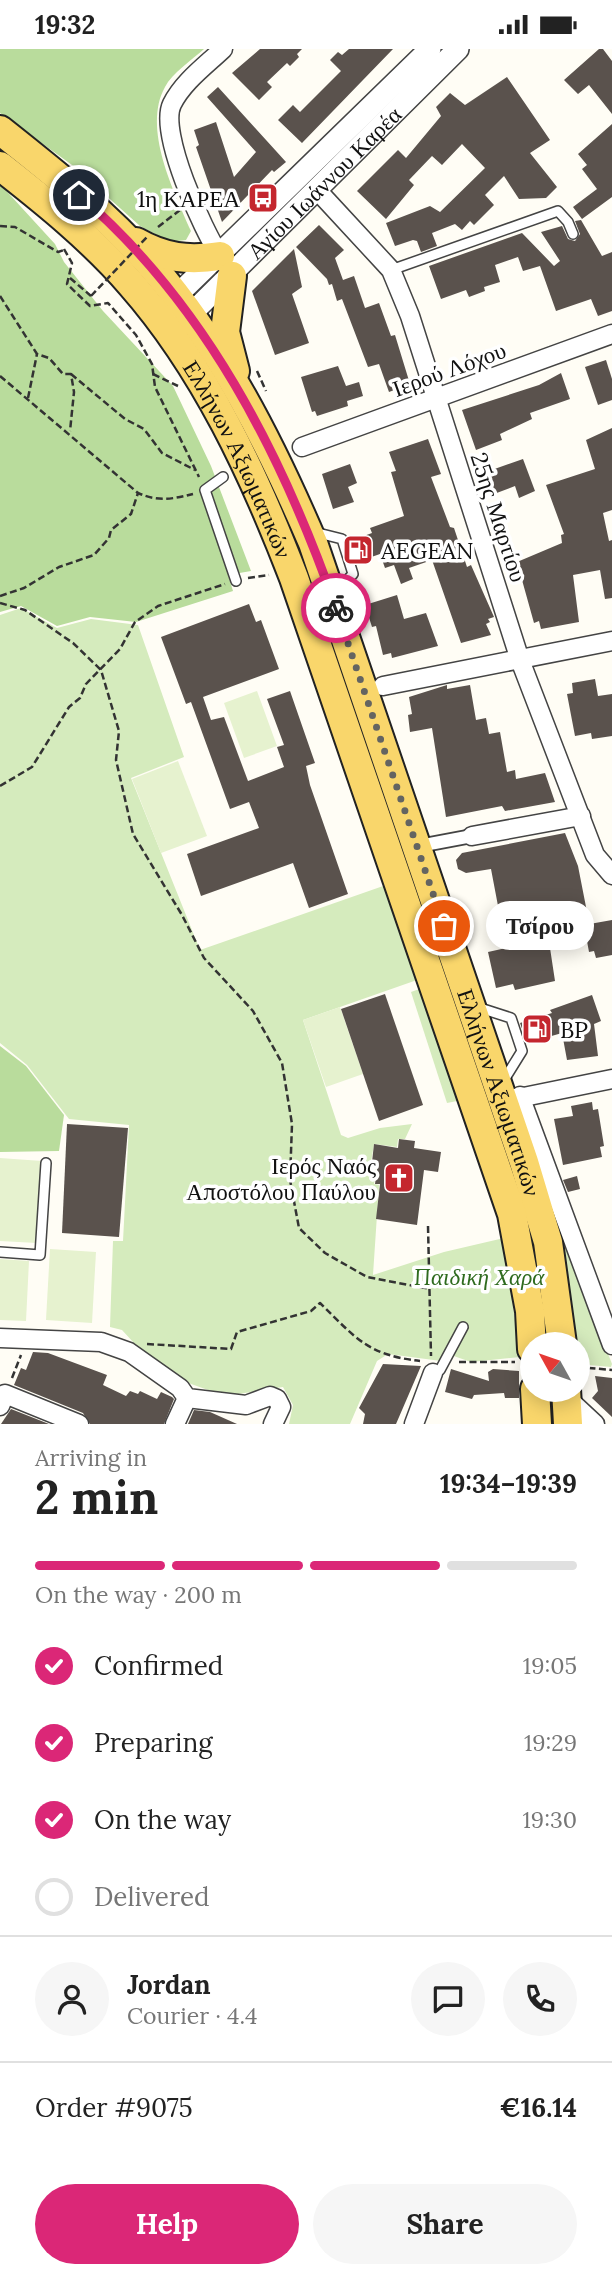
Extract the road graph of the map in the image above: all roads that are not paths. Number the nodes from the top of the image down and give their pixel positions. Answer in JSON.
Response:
{"nodes":[{"id":1,"x":223,"y":49,"type":"edge"},
{"id":2,"x":430,"y":49,"type":"edge"},
{"id":3,"x":458,"y":49,"type":"edge"},
{"id":4,"x":0,"y":130,"type":"edge"},
{"id":5,"x":0,"y":166,"type":"edge"},
{"id":6,"x":317,"y":190,"type":"junction"},
{"id":7,"x":573,"y":234,"type":"dead end"},
{"id":8,"x":135,"y":236,"type":"junction"},
{"id":9,"x":226,"y":266,"type":"junction"},
{"id":10,"x":391,"y":270,"type":"junction"},
{"id":11,"x":173,"y":316,"type":"junction"},
{"id":12,"x":612,"y":334,"type":"edge"},
{"id":13,"x":256,"y":398,"type":"junction"},
{"id":14,"x":435,"y":401,"type":"junction"},
{"id":15,"x":302,"y":447,"type":"dead end"},
{"id":16,"x":223,"y":477,"type":"dead end"},
{"id":17,"x":236,"y":581,"type":"road end"},
{"id":18,"x":612,"y":641,"type":"edge"},
{"id":19,"x":520,"y":660,"type":"junction"},
{"id":20,"x":383,"y":686,"type":"dead end"},
{"id":21,"x":581,"y":816,"type":"junction"},
{"id":22,"x":472,"y":836,"type":"joint"},
{"id":23,"x":419,"y":846,"type":"junction"},
{"id":24,"x":612,"y":875,"type":"edge"},
{"id":25,"x":612,"y":1079,"type":"edge"},
{"id":26,"x":500,"y":1098,"type":"junction"},
{"id":27,"x":46,"y":1163,"type":"dead end"},
{"id":28,"x":549,"y":1210,"type":"junction"},
{"id":29,"x":0,"y":1252,"type":"edge"},
{"id":30,"x":463,"y":1327,"type":"dead end"},
{"id":31,"x":528,"y":1332,"type":"edge"},
{"id":32,"x":561,"y":1332,"type":"edge"},
{"id":33,"x":0,"y":1338,"type":"edge"},
{"id":34,"x":612,"y":1345,"type":"edge"},
{"id":35,"x":440,"y":1366,"type":"joint"},
{"id":36,"x":187,"y":1398,"type":"junction"},
{"id":37,"x":3,"y":1400,"type":"edge"},
{"id":38,"x":536,"y":1402,"type":"edge"},
{"id":39,"x":567,"y":1403,"type":"edge"},
{"id":40,"x":79,"y":1424,"type":"edge"},
{"id":41,"x":175,"y":1424,"type":"edge"},
{"id":42,"x":272,"y":1424,"type":"edge"},
{"id":43,"x":414,"y":1424,"type":"edge"},
{"id":44,"x":537,"y":1424,"type":"edge"},
{"id":45,"x":595,"y":1424,"type":"edge"}],
"edges":[{"from":1,"to":9,"type":"street"},
{"from":2,"to":9,"type":"street","name":"Αγίου Ιωάννου Καρέα"},
{"from":3,"to":6,"type":"street","name":"Αγίου Ιωάννου Καρέα"},
{"from":4,"to":8,"type":"main road"},
{"from":5,"to":11,"type":"main road"},
{"from":6,"to":9,"type":"street","name":"Αγίου Ιωάννου Καρέα"},
{"from":6,"to":10,"type":"street","name":"25ης Μαρτίου"},
{"from":7,"to":10,"type":"lane"},
{"from":8,"to":9,"type":"main road"},
{"from":8,"to":11,"type":"main road"},
{"from":9,"to":11,"type":"street","name":"Αγίου Ιωάννου Καρέα"},
{"from":9,"to":13,"type":"main road"},
{"from":10,"to":14,"type":"street","name":"25ης Μαρτίου"},
{"from":11,"to":13,"type":"main road","name":"Ελλήνων Αξιωματικών"},
{"from":11,"to":26,"type":"main road","name":"Ελλήνων Αξιωματικών"},
{"from":12,"to":14,"type":"street","name":"Ιερού Λόχου"},
{"from":13,"to":23,"type":"main road","name":"Ελλήνων Αξιωματικών"},
{"from":14,"to":15,"type":"street","name":"Ιερού Λόχου"},
{"from":14,"to":19,"type":"street","name":"25ης Μαρτίου"},
{"from":16,"to":17,"type":"lane"},
{"from":18,"to":19,"type":"street"},
{"from":19,"to":20,"type":"street"},
{"from":19,"to":21,"type":"street","name":"25ης Μαρτίου"},
{"from":21,"to":22,"type":"street"},
{"from":21,"to":24,"type":"street","name":"25ης Μαρτίου"},
{"from":22,"to":23,"type":"street"},
{"from":23,"to":26,"type":"main road","name":"Ελλήνων Αξιωματικών"},
{"from":25,"to":26,"type":"street"},
{"from":26,"to":28,"type":"main road","name":"Ελλήνων Αξιωματικών"},
{"from":26,"to":31,"type":"main road"},
{"from":27,"to":29,"type":"lane"},
{"from":28,"to":32,"type":"main road"},
{"from":28,"to":34,"type":"street","name":"Ελλήνων Αξιωματικών"},
{"from":30,"to":35,"type":"lane"},
{"from":33,"to":36,"type":"street"},
{"from":35,"to":43,"type":"street"},
{"from":36,"to":41,"type":"street"},
{"from":36,"to":42,"type":"street"},
{"from":37,"to":40,"type":"street"},
{"from":38,"to":44,"type":"main road"},
{"from":39,"to":45,"type":"street"}]}
